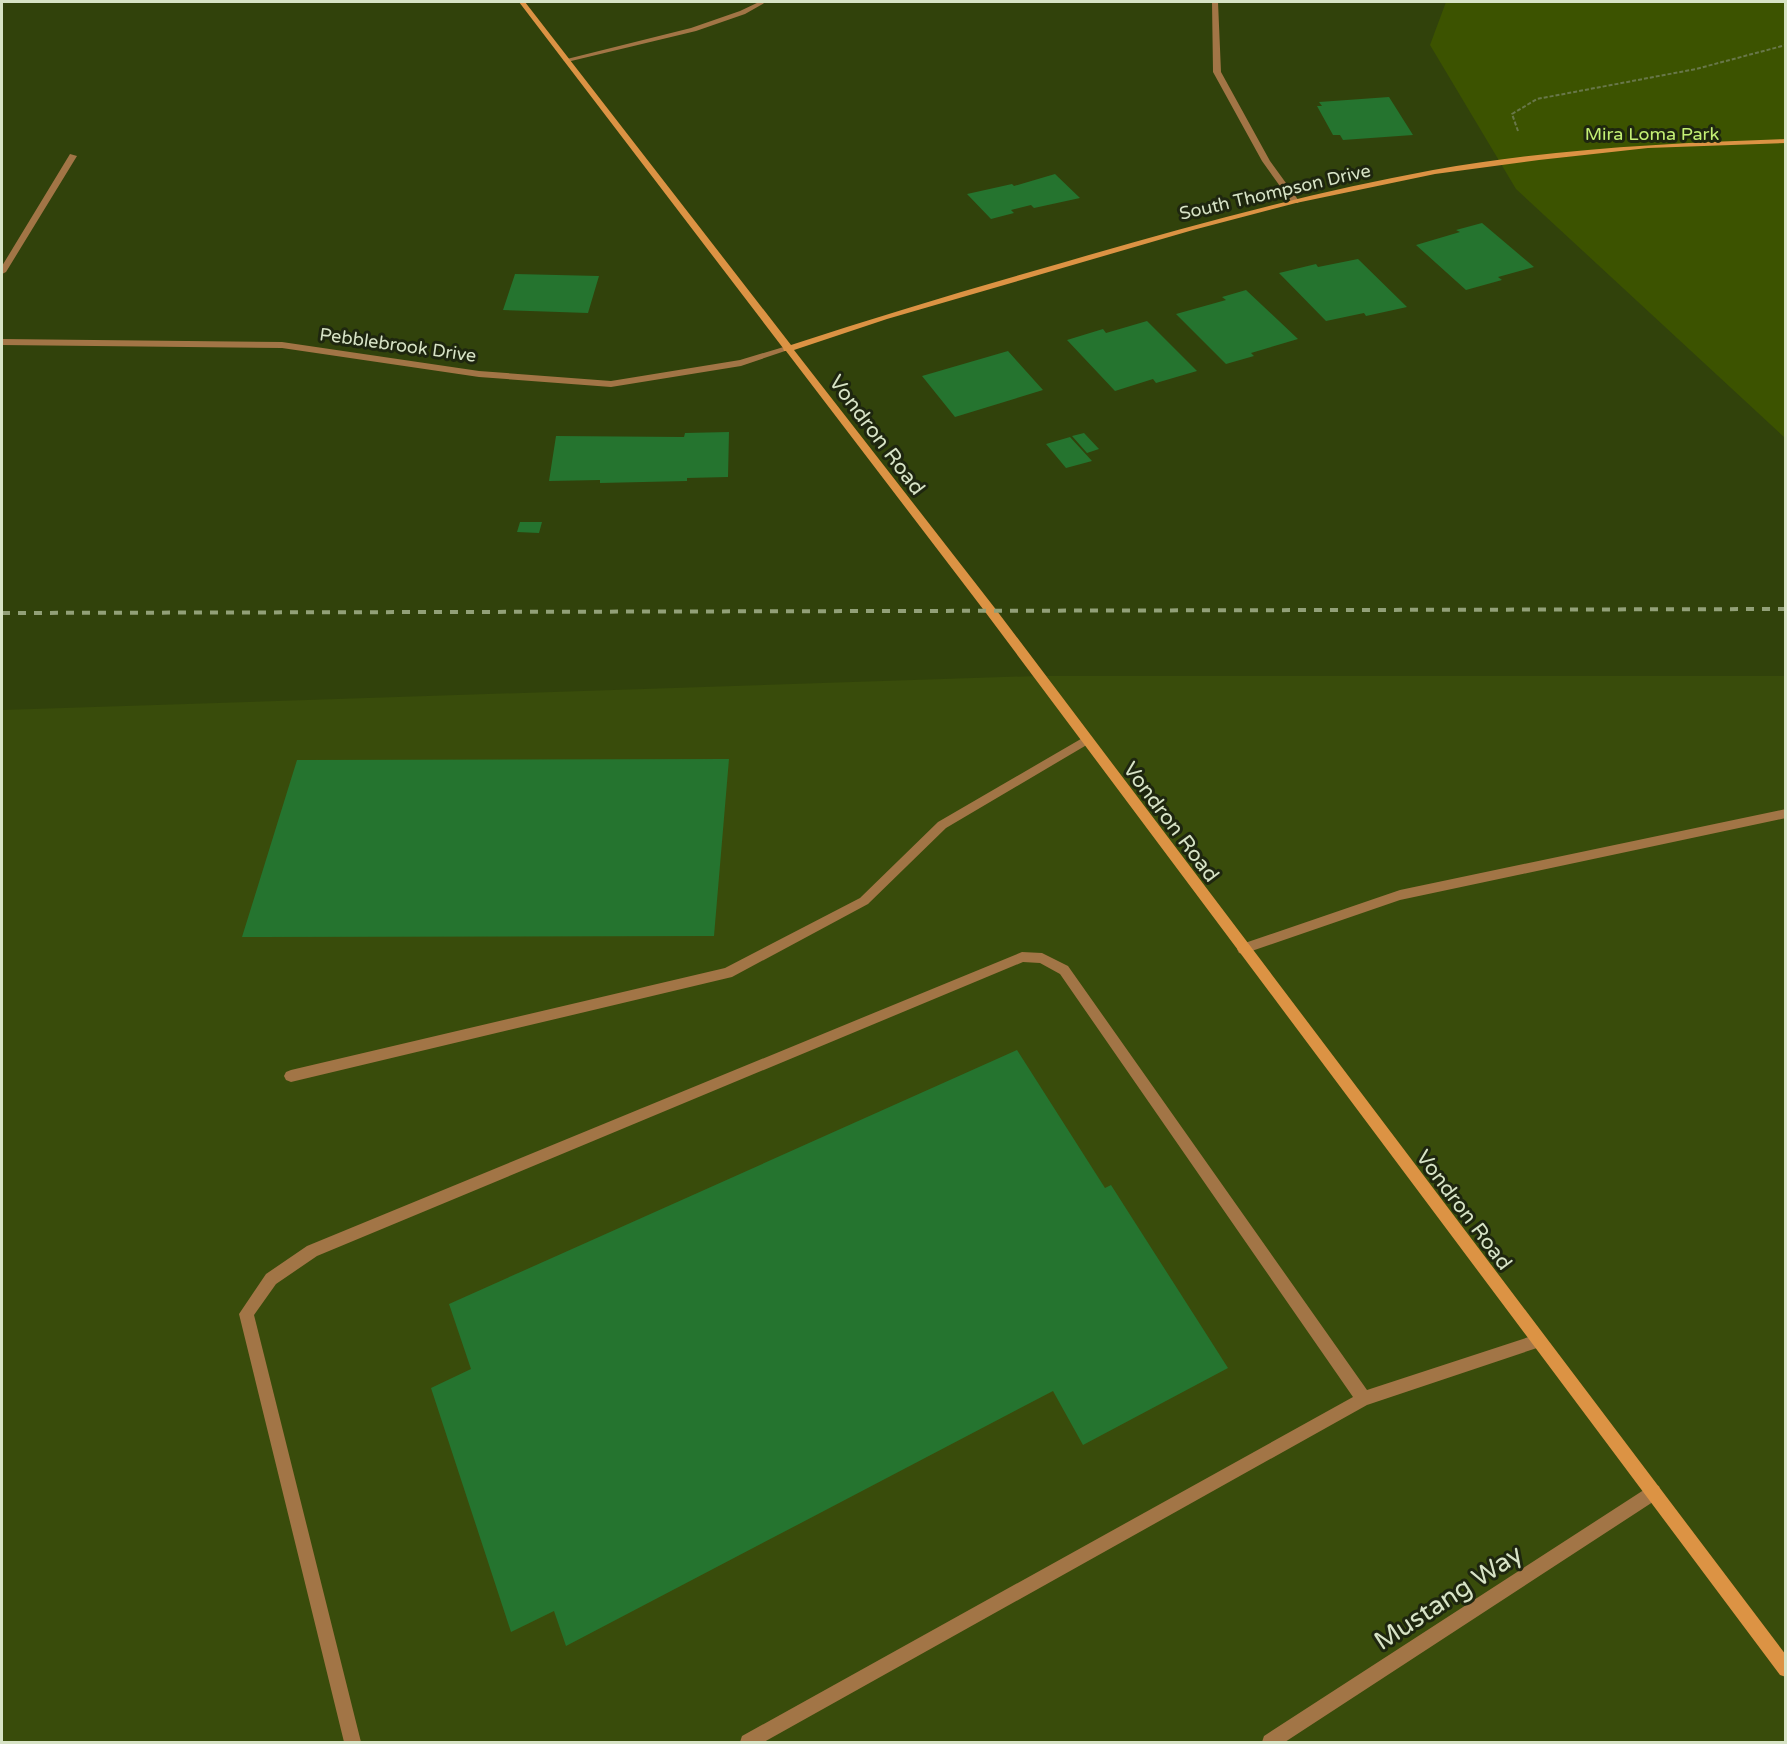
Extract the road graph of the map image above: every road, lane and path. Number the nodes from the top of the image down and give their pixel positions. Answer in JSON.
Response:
{"nodes":[{"id":1,"x":522,"y":2,"type":"edge"},
{"id":2,"x":763,"y":2,"type":"edge"},
{"id":3,"x":1215,"y":2,"type":"edge"},
{"id":4,"x":1785,"y":45,"type":"edge"},
{"id":5,"x":567,"y":60,"type":"junction"},
{"id":6,"x":1520,"y":137,"type":"dead end"},
{"id":7,"x":1785,"y":141,"type":"edge"},
{"id":8,"x":73,"y":156,"type":"dead end"},
{"id":9,"x":1295,"y":201,"type":"junction"},
{"id":10,"x":2,"y":272,"type":"edge"},
{"id":11,"x":2,"y":342,"type":"edge"},
{"id":12,"x":787,"y":349,"type":"junction"},
{"id":13,"x":1086,"y":741,"type":"junction"},
{"id":14,"x":1785,"y":813,"type":"edge"},
{"id":15,"x":1243,"y":949,"type":"junction"},
{"id":16,"x":291,"y":1076,"type":"dead end"},
{"id":17,"x":1538,"y":1341,"type":"junction"},
{"id":18,"x":1364,"y":1399,"type":"junction"},
{"id":19,"x":1653,"y":1492,"type":"junction"},
{"id":20,"x":1785,"y":1669,"type":"edge"},
{"id":21,"x":352,"y":1743,"type":"edge"},
{"id":22,"x":748,"y":1743,"type":"edge"},
{"id":23,"x":1270,"y":1743,"type":"edge"}],
"edges":[{"from":1,"to":5,"type":"street","name":"Vondron Road"},
{"from":2,"to":5,"type":"street"},
{"from":3,"to":9,"type":"street"},
{"from":4,"to":6,"type":"path"},
{"from":5,"to":12,"type":"street","name":"Vondron Road"},
{"from":7,"to":9,"type":"street","name":"South Thompson Drive"},
{"from":8,"to":10,"type":"street"},
{"from":9,"to":12,"type":"street","name":"South Thompson Drive"},
{"from":11,"to":12,"type":"street","name":"Pebblebrook Drive"},
{"from":12,"to":13,"type":"street","name":"Vondron Road"},
{"from":13,"to":15,"type":"street","name":"Vondron Road"},
{"from":13,"to":16,"type":"street"},
{"from":14,"to":15,"type":"street"},
{"from":15,"to":17,"type":"street","name":"Vondron Road"},
{"from":17,"to":18,"type":"street"},
{"from":17,"to":19,"type":"street","name":"Vondron Road"},
{"from":18,"to":21,"type":"street"},
{"from":18,"to":22,"type":"street"},
{"from":19,"to":20,"type":"street","name":"Vondron Road"},
{"from":19,"to":23,"type":"street","name":"Mustang Way"}]}
